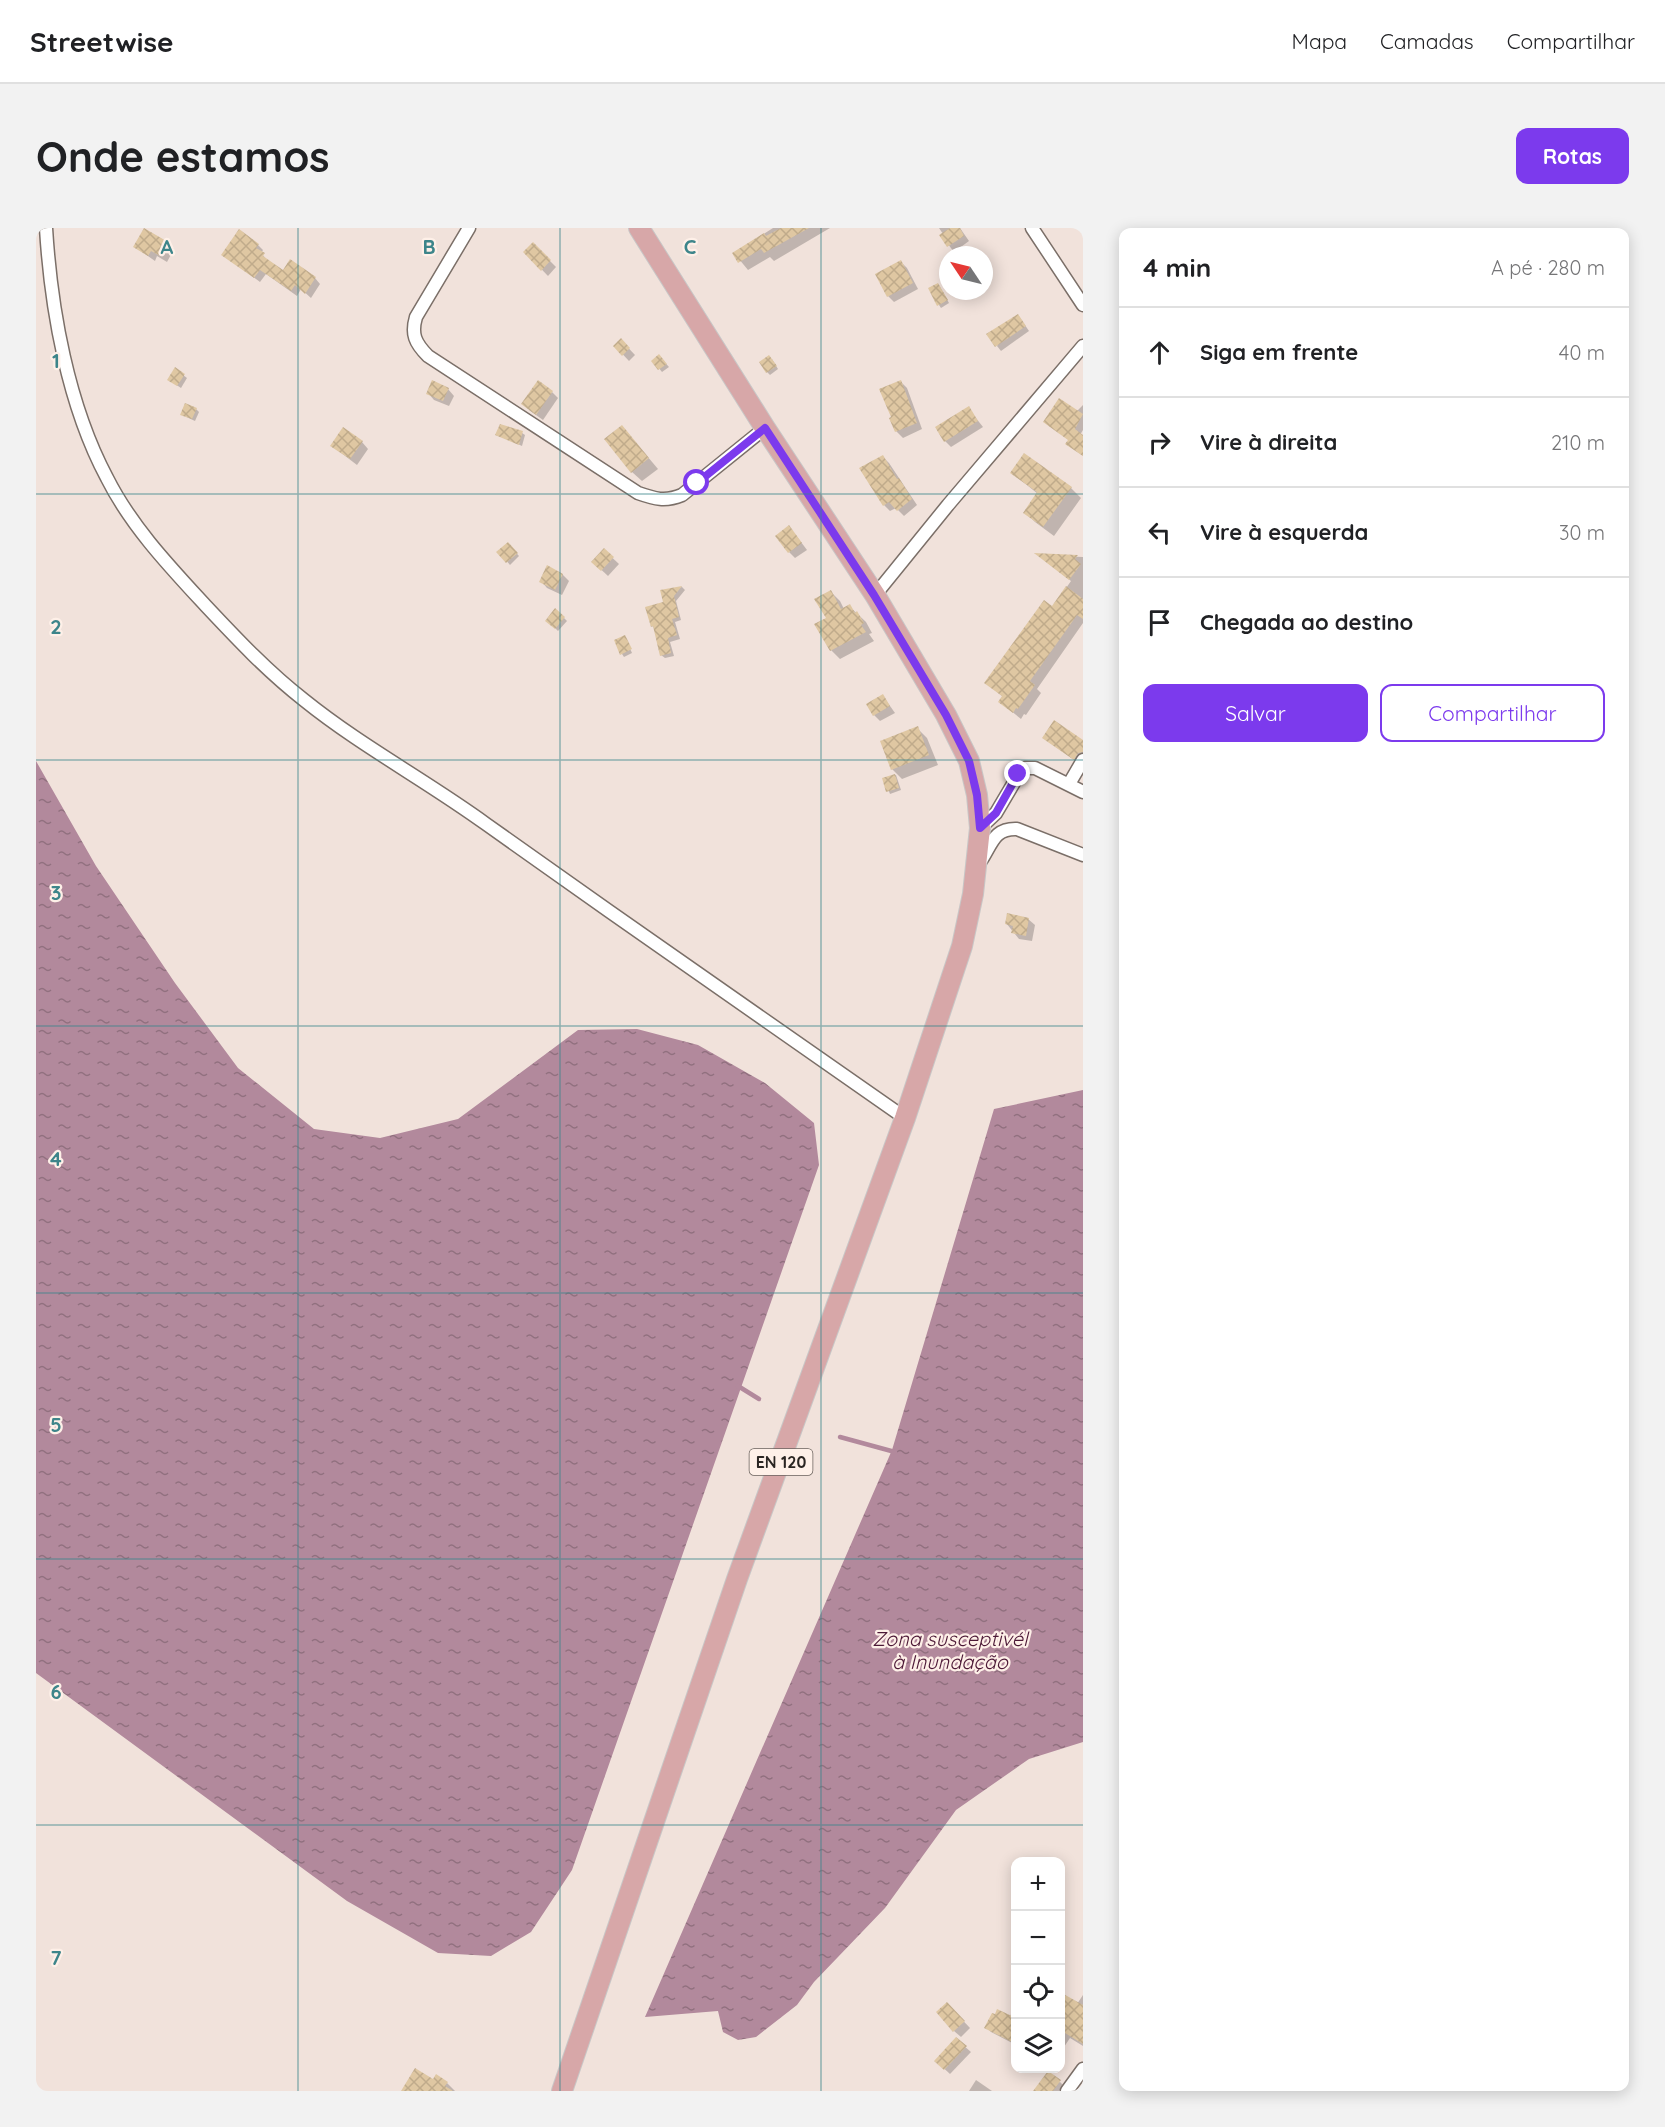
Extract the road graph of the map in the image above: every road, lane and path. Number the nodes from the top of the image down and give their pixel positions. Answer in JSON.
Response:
{"nodes":[{"id":1,"x":46,"y":228,"type":"edge"},
{"id":2,"x":469,"y":228,"type":"edge"},
{"id":3,"x":639,"y":228,"type":"edge"},
{"id":4,"x":1032,"y":228,"type":"edge"},
{"id":5,"x":1083,"y":305,"type":"edge"},
{"id":6,"x":1083,"y":346,"type":"edge"},
{"id":7,"x":765,"y":428,"type":"junction"},
{"id":8,"x":874,"y":595,"type":"junction"},
{"id":9,"x":1083,"y":760,"type":"edge"},
{"id":10,"x":1069,"y":784,"type":"junction"},
{"id":11,"x":1083,"y":792,"type":"edge"},
{"id":12,"x":980,"y":828,"type":"junction"},
{"id":13,"x":1083,"y":855,"type":"edge"},
{"id":14,"x":977,"y":865,"type":"junction"},
{"id":15,"x":905,"y":1118,"type":"junction"},
{"id":16,"x":1083,"y":2068,"type":"edge"},
{"id":17,"x":562,"y":2091,"type":"edge"},
{"id":18,"x":1067,"y":2091,"type":"edge"}],
"edges":[{"from":1,"to":15,"type":"street"},
{"from":2,"to":7,"type":"street"},
{"from":3,"to":7,"type":"main road","number":"EN 120"},
{"from":4,"to":5,"type":"street"},
{"from":6,"to":8,"type":"street"},
{"from":7,"to":8,"type":"main road","number":"EN 120"},
{"from":8,"to":12,"type":"main road","number":"EN 120"},
{"from":9,"to":10,"type":"street"},
{"from":10,"to":11,"type":"street"},
{"from":10,"to":12,"type":"street"},
{"from":12,"to":14,"type":"main road","number":"EN 120"},
{"from":13,"to":14,"type":"street"},
{"from":14,"to":15,"type":"main road","number":"EN 120"},
{"from":15,"to":17,"type":"main road","number":"EN 120"},
{"from":16,"to":18,"type":"street"}]}
